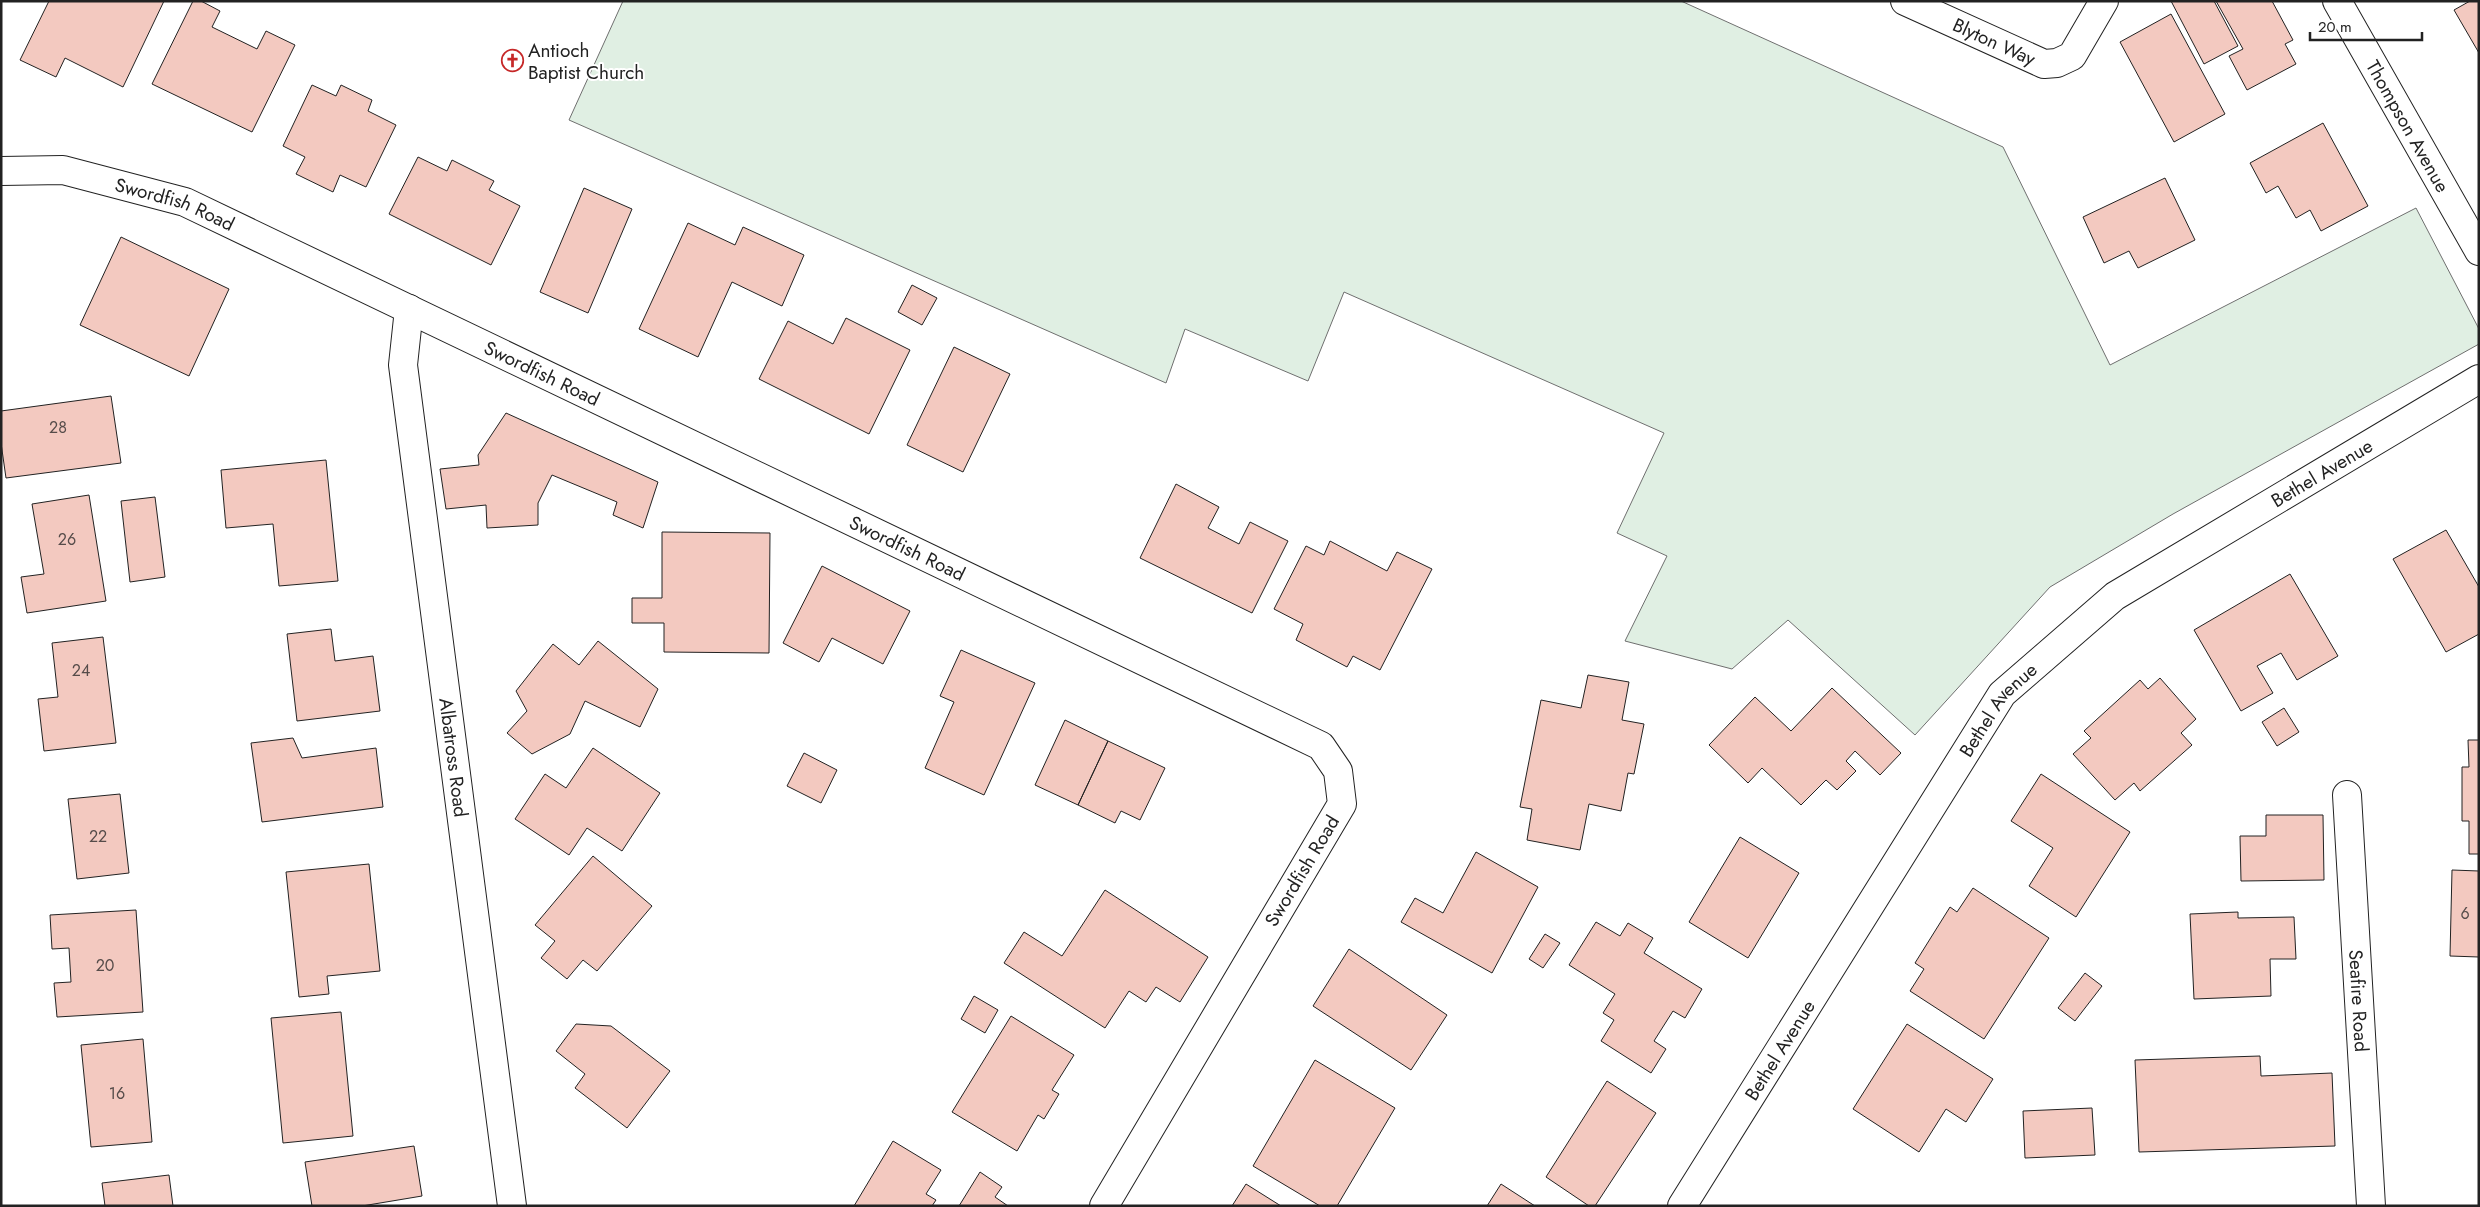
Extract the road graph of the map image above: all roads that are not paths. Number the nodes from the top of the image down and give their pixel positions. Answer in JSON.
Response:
{"nodes":[{"id":1,"x":1905,"y":1,"type":"edge"},
{"id":2,"x":2104,"y":1,"type":"edge"},
{"id":3,"x":2337,"y":1,"type":"edge"},
{"id":4,"x":1,"y":171,"type":"edge"},
{"id":5,"x":2479,"y":251,"type":"edge"},
{"id":6,"x":409,"y":309,"type":"junction"},
{"id":7,"x":2479,"y":379,"type":"edge"},
{"id":8,"x":2347,"y":795,"type":"dead end"},
{"id":9,"x":512,"y":1206,"type":"edge"},
{"id":10,"x":1104,"y":1206,"type":"edge"},
{"id":11,"x":1682,"y":1206,"type":"edge"},
{"id":12,"x":2371,"y":1206,"type":"edge"}],
"edges":[{"from":1,"to":2,"type":"street","name":"Blyton Way"},
{"from":3,"to":5,"type":"street","name":"Thompson Avenue"},
{"from":4,"to":6,"type":"street","name":"Swordfish Road"},
{"from":6,"to":9,"type":"street","name":"Albatross Road"},
{"from":6,"to":10,"type":"street","name":"Swordfish Road"},
{"from":7,"to":11,"type":"street","name":"Bethel Avenue"},
{"from":8,"to":12,"type":"street","name":"Seafire Road"}]}
